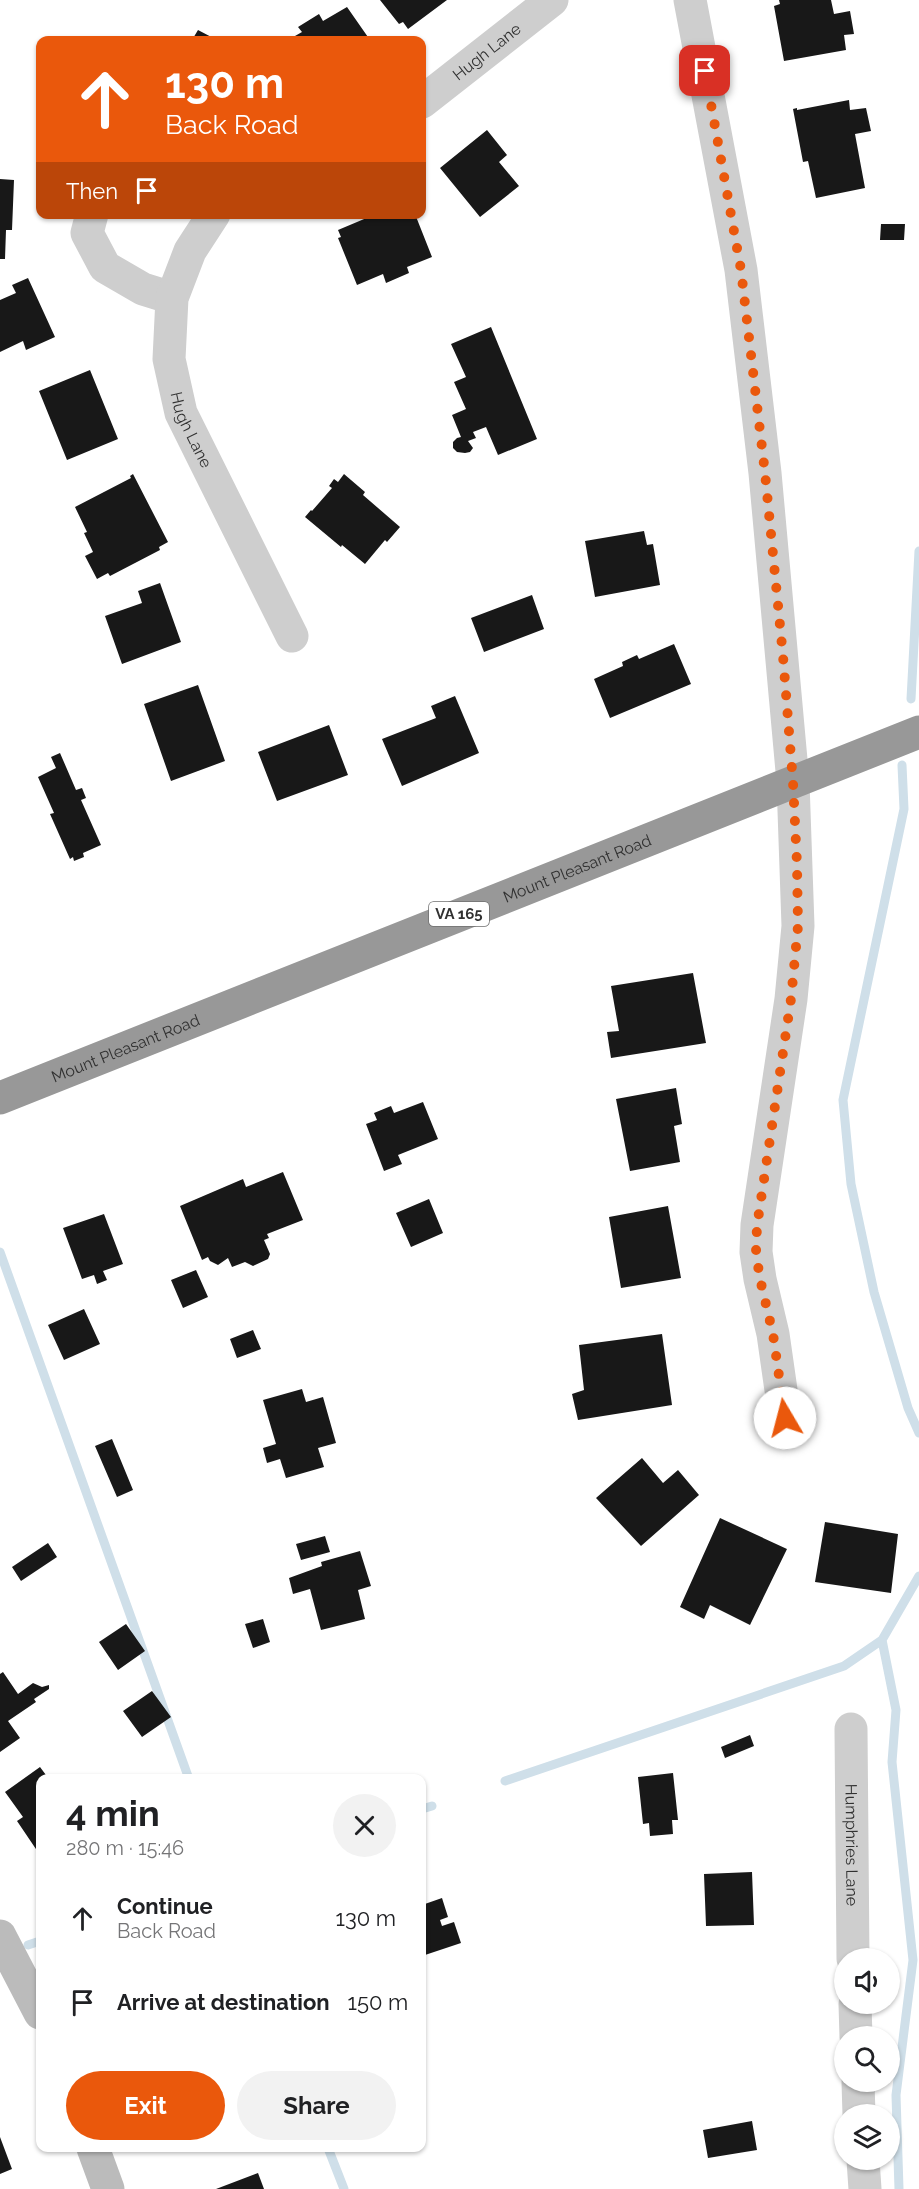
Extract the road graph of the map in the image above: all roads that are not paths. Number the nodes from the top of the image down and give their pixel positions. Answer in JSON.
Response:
{"nodes":[{"id":1,"x":552,"y":0,"type":"edge"},
{"id":2,"x":690,"y":0,"type":"edge"},
{"id":3,"x":426,"y":99,"type":"edge"},
{"id":4,"x":91,"y":219,"type":"edge"},
{"id":5,"x":210,"y":219,"type":"edge"},
{"id":6,"x":172,"y":298,"type":"junction"},
{"id":7,"x":292,"y":636,"type":"dead end"},
{"id":8,"x":919,"y":732,"type":"edge"},
{"id":9,"x":793,"y":782,"type":"junction"},
{"id":10,"x":0,"y":1098,"type":"edge"},
{"id":11,"x":785,"y":1418,"type":"dead end"},
{"id":12,"x":851,"y":1729,"type":"dead end"},
{"id":13,"x":0,"y":1936,"type":"edge"},
{"id":14,"x":853,"y":1948,"type":"edge"},
{"id":15,"x":36,"y":2005,"type":"edge"},
{"id":16,"x":94,"y":2152,"type":"edge"},
{"id":17,"x":864,"y":2170,"type":"edge"},
{"id":18,"x":108,"y":2189,"type":"edge"},
{"id":19,"x":865,"y":2189,"type":"edge"}],
"edges":[{"from":1,"to":3,"type":"street","name":"Hugh Lane"},
{"from":2,"to":9,"type":"street"},
{"from":4,"to":6,"type":"street"},
{"from":5,"to":6,"type":"street","name":"Hugh Lane"},
{"from":6,"to":7,"type":"street","name":"Hugh Lane"},
{"from":8,"to":9,"type":"highway","name":"Mount Pleasant Road","number":"VA 165"},
{"from":9,"to":10,"type":"highway","name":"Mount Pleasant Road","number":"VA 165"},
{"from":9,"to":11,"type":"street"},
{"from":12,"to":14,"type":"street","name":"Humphries Lane"},
{"from":13,"to":15,"type":"street"},
{"from":16,"to":18,"type":"street"},
{"from":17,"to":19,"type":"street"}]}
